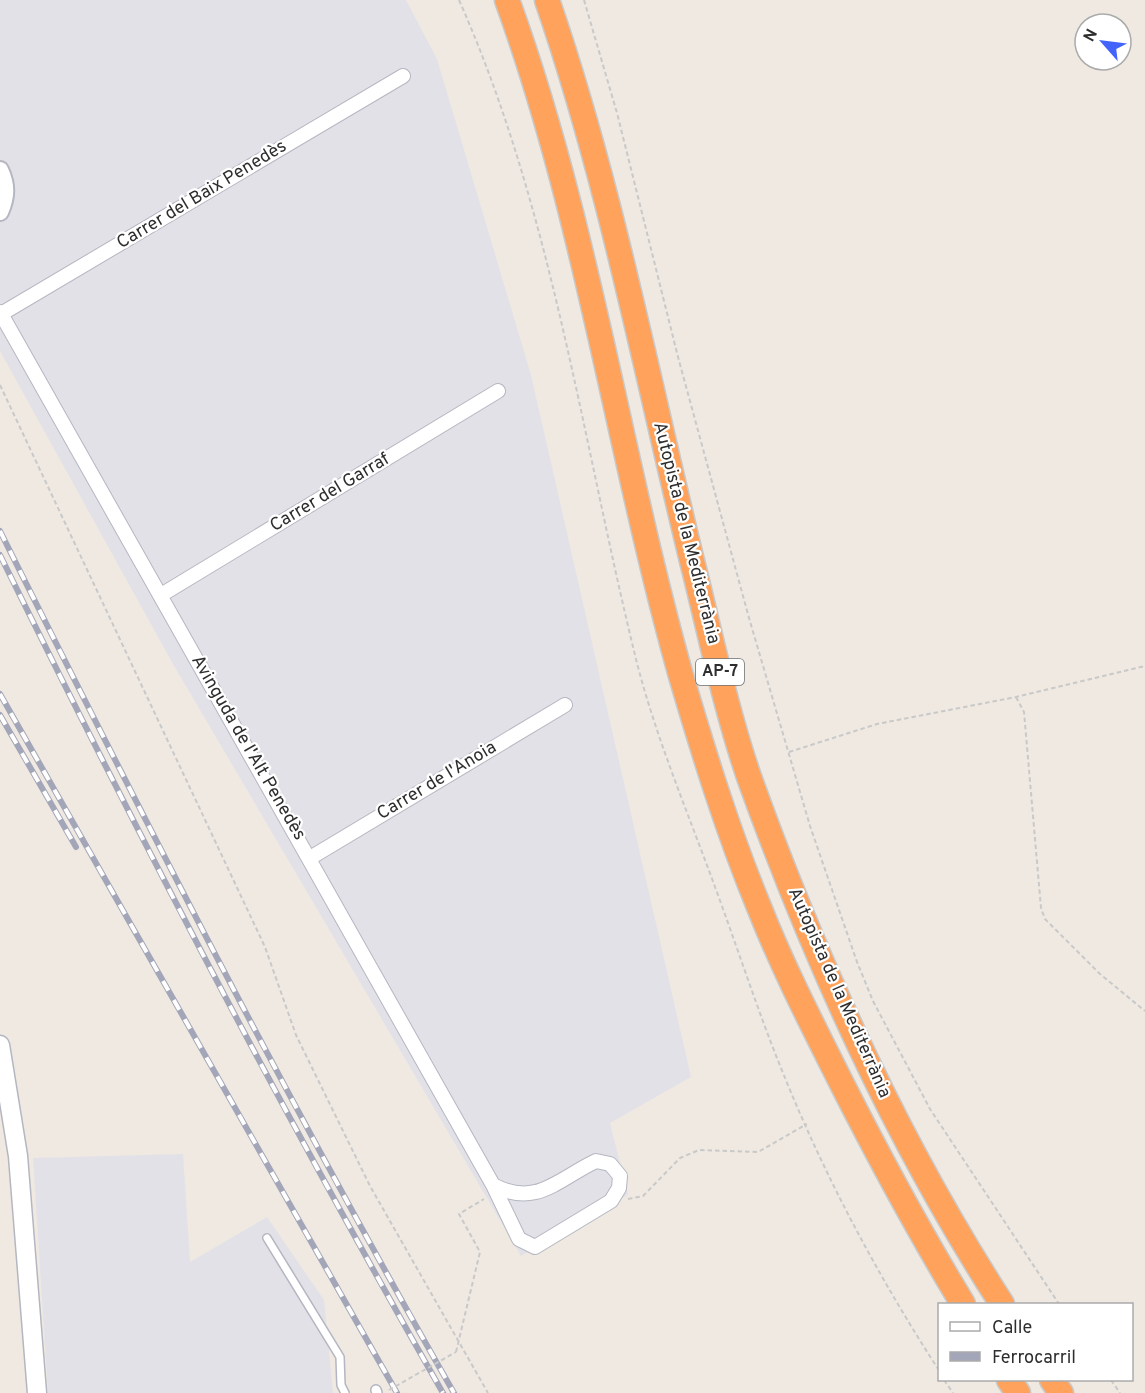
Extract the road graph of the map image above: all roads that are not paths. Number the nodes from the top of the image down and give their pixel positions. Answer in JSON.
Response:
{"nodes":[{"id":1,"x":507,"y":0,"type":"edge"},
{"id":2,"x":547,"y":0,"type":"edge"},
{"id":3,"x":403,"y":76,"type":"dead end"},
{"id":4,"x":0,"y":170,"type":"edge"},
{"id":5,"x":0,"y":212,"type":"edge"},
{"id":6,"x":1,"y":313,"type":"edge"},
{"id":7,"x":498,"y":391,"type":"dead end"},
{"id":8,"x":161,"y":595,"type":"junction"},
{"id":9,"x":565,"y":705,"type":"dead end"},
{"id":10,"x":310,"y":858,"type":"junction"},
{"id":11,"x":0,"y":1045,"type":"edge"},
{"id":12,"x":495,"y":1188,"type":"junction"},
{"id":13,"x":267,"y":1238,"type":"dead end"},
{"id":14,"x":962,"y":1303,"type":"edge"},
{"id":15,"x":1001,"y":1303,"type":"edge"},
{"id":16,"x":37,"y":1393,"type":"edge"},
{"id":17,"x":345,"y":1393,"type":"edge"}],
"edges":[{"from":1,"to":14,"type":"highway","name":"Autopista de la Mediterrània","number":"AP-7"},
{"from":2,"to":15,"type":"highway","name":"Autopista de la Mediterrània","number":"AP-7"},
{"from":3,"to":6,"type":"street","name":"Carrer del Baix Penedès"},
{"from":4,"to":5,"type":"street"},
{"from":6,"to":8,"type":"street","name":"Avinguda de l'Alt Penedès"},
{"from":7,"to":8,"type":"street","name":"Carrer del Garraf"},
{"from":8,"to":10,"type":"street","name":"Avinguda de l'Alt Penedès"},
{"from":9,"to":10,"type":"street","name":"Carrer de l'Anoia"},
{"from":10,"to":12,"type":"street","name":"Avinguda de l'Alt Penedès"},
{"from":11,"to":16,"type":"main road"},
{"from":12,"to":12,"type":"street","name":"Avinguda de l'Alt Penedès"},
{"from":13,"to":17,"type":"lane"}]}
